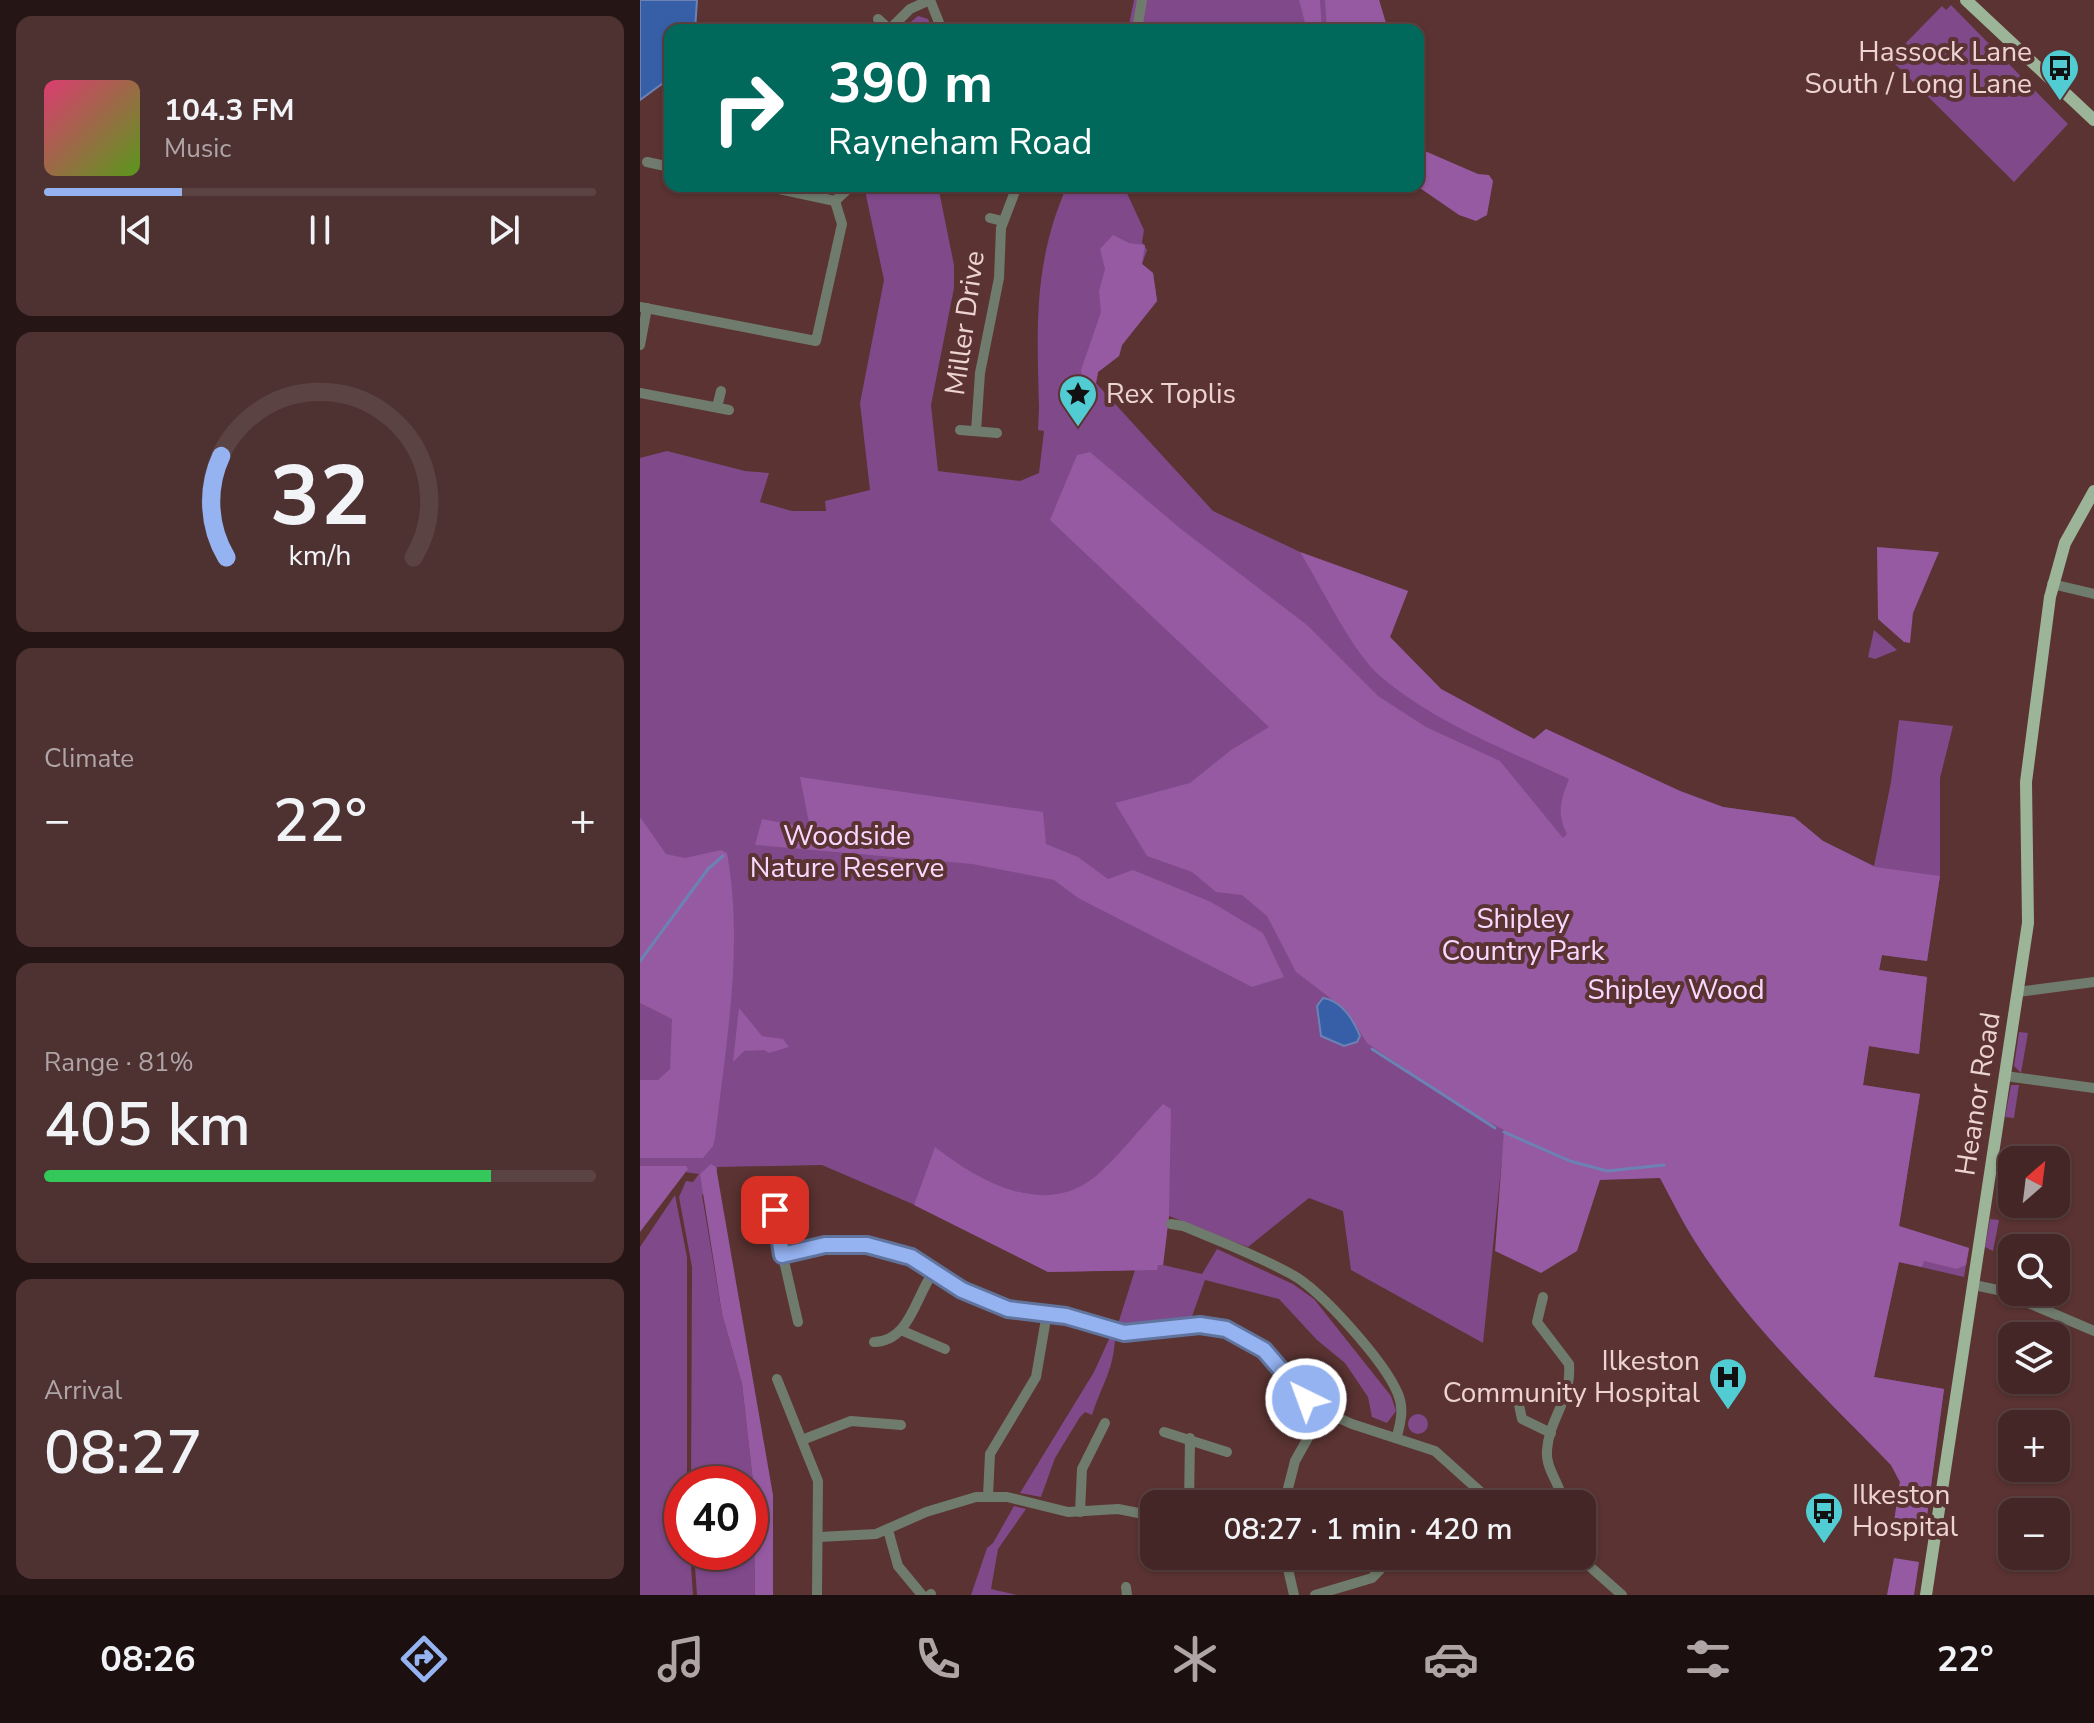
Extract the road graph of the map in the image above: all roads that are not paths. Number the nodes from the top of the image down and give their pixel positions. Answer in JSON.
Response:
{"nodes":[{"id":1,"x":930,"y":0,"type":"edge"},
{"id":2,"x":1142,"y":0,"type":"edge"},
{"id":3,"x":1966,"y":0,"type":"edge"},
{"id":4,"x":878,"y":19,"type":"dead end"},
{"id":5,"x":883,"y":24,"type":"edge"},
{"id":6,"x":895,"y":24,"type":"edge"},
{"id":7,"x":940,"y":24,"type":"edge"},
{"id":8,"x":1138,"y":24,"type":"edge"},
{"id":9,"x":2094,"y":120,"type":"edge"},
{"id":10,"x":647,"y":162,"type":"dead end"},
{"id":11,"x":664,"y":166,"type":"edge"},
{"id":12,"x":793,"y":192,"type":"edge"},
{"id":13,"x":845,"y":192,"type":"edge"},
{"id":14,"x":1014,"y":192,"type":"edge"},
{"id":15,"x":835,"y":201,"type":"junction"},
{"id":16,"x":990,"y":218,"type":"dead end"},
{"id":17,"x":1002,"y":221,"type":"junction"},
{"id":18,"x":643,"y":307,"type":"edge"},
{"id":19,"x":640,"y":345,"type":"edge"},
{"id":20,"x":721,"y":391,"type":"dead end"},
{"id":21,"x":640,"y":393,"type":"edge"},
{"id":22,"x":717,"y":407,"type":"junction"},
{"id":23,"x":729,"y":410,"type":"dead end"},
{"id":24,"x":960,"y":430,"type":"dead end"},
{"id":25,"x":976,"y":431,"type":"junction"},
{"id":26,"x":997,"y":433,"type":"dead end"},
{"id":27,"x":2094,"y":491,"type":"edge"},
{"id":28,"x":2052,"y":584,"type":"junction"},
{"id":29,"x":2094,"y":594,"type":"edge"},
{"id":30,"x":2094,"y":982,"type":"edge"},
{"id":31,"x":2018,"y":992,"type":"junction"},
{"id":32,"x":2005,"y":1076,"type":"junction"},
{"id":33,"x":2094,"y":1088,"type":"edge"},
{"id":34,"x":775,"y":1188,"type":"dead end"},
{"id":35,"x":775,"y":1210,"type":"junction"},
{"id":36,"x":787,"y":1210,"type":"dead end"},
{"id":37,"x":1171,"y":1224,"type":"dead end"},
{"id":38,"x":782,"y":1255,"type":"junction"},
{"id":39,"x":934,"y":1271,"type":"junction"},
{"id":40,"x":1974,"y":1285,"type":"junction"},
{"id":41,"x":791,"y":1293,"type":"junction"},
{"id":42,"x":779,"y":1296,"type":"dead end"},
{"id":43,"x":1543,"y":1297,"type":"dead end"},
{"id":44,"x":1047,"y":1313,"type":"junction"},
{"id":45,"x":798,"y":1322,"type":"dead end"},
{"id":46,"x":903,"y":1331,"type":"junction"},
{"id":47,"x":2094,"y":1331,"type":"edge"},
{"id":48,"x":874,"y":1342,"type":"dead end"},
{"id":49,"x":945,"y":1349,"type":"dead end"},
{"id":50,"x":777,"y":1379,"type":"dead end"},
{"id":51,"x":782,"y":1398,"type":"junction"},
{"id":52,"x":770,"y":1402,"type":"dead end"},
{"id":53,"x":1519,"y":1405,"type":"dead end"},
{"id":54,"x":1323,"y":1411,"type":"junction"},
{"id":55,"x":1105,"y":1423,"type":"dead end"},
{"id":56,"x":901,"y":1425,"type":"dead end"},
{"id":57,"x":1164,"y":1432,"type":"dead end"},
{"id":58,"x":1551,"y":1433,"type":"junction"},
{"id":59,"x":1397,"y":1436,"type":"junction"},
{"id":60,"x":1190,"y":1438,"type":"junction"},
{"id":61,"x":802,"y":1440,"type":"junction"},
{"id":62,"x":1227,"y":1452,"type":"dead end"},
{"id":63,"x":1189,"y":1490,"type":"edge"},
{"id":64,"x":1288,"y":1490,"type":"edge"},
{"id":65,"x":1478,"y":1490,"type":"edge"},
{"id":66,"x":1558,"y":1490,"type":"edge"},
{"id":67,"x":988,"y":1496,"type":"junction"},
{"id":68,"x":1080,"y":1512,"type":"junction"},
{"id":69,"x":1140,"y":1513,"type":"edge"},
{"id":70,"x":888,"y":1530,"type":"junction"},
{"id":71,"x":819,"y":1537,"type":"junction"},
{"id":72,"x":1288,"y":1570,"type":"edge"},
{"id":73,"x":1380,"y":1570,"type":"edge"},
{"id":74,"x":1594,"y":1570,"type":"edge"},
{"id":75,"x":813,"y":1588,"type":"edge"},
{"id":76,"x":922,"y":1595,"type":"edge"},
{"id":77,"x":1294,"y":1595,"type":"edge"},
{"id":78,"x":1315,"y":1595,"type":"edge"},
{"id":79,"x":1622,"y":1595,"type":"edge"},
{"id":80,"x":1926,"y":1595,"type":"edge"}],
"edges":[{"from":1,"to":6,"type":"street"},
{"from":1,"to":7,"type":"street"},
{"from":2,"to":8,"type":"street"},
{"from":3,"to":9,"type":"main road"},
{"from":4,"to":5,"type":"street"},
{"from":10,"to":11,"type":"street"},
{"from":12,"to":15,"type":"street"},
{"from":13,"to":15,"type":"street"},
{"from":14,"to":17,"type":"street","name":"Miller Drive"},
{"from":15,"to":18,"type":"street"},
{"from":16,"to":17,"type":"street","name":"Miller Drive"},
{"from":17,"to":25,"type":"street","name":"Miller Drive"},
{"from":18,"to":19,"type":"street"},
{"from":20,"to":22,"type":"street"},
{"from":21,"to":22,"type":"street"},
{"from":22,"to":23,"type":"street"},
{"from":24,"to":25,"type":"street","name":"Miller Drive"},
{"from":25,"to":26,"type":"street","name":"Miller Drive"},
{"from":27,"to":28,"type":"main road","name":"Heanor Road"},
{"from":28,"to":29,"type":"street"},
{"from":28,"to":31,"type":"main road","name":"Heanor Road"},
{"from":30,"to":31,"type":"street"},
{"from":31,"to":32,"type":"main road","name":"Heanor Road"},
{"from":32,"to":33,"type":"street"},
{"from":32,"to":40,"type":"main road","name":"Heanor Road"},
{"from":34,"to":35,"type":"street"},
{"from":35,"to":36,"type":"street"},
{"from":35,"to":38,"type":"street"},
{"from":37,"to":59,"type":"street"},
{"from":38,"to":39,"type":"street"},
{"from":38,"to":41,"type":"street"},
{"from":39,"to":44,"type":"street"},
{"from":39,"to":46,"type":"street"},
{"from":40,"to":47,"type":"street"},
{"from":40,"to":80,"type":"main road","name":"Heanor Road"},
{"from":41,"to":42,"type":"street"},
{"from":41,"to":45,"type":"street"},
{"from":43,"to":58,"type":"street"},
{"from":44,"to":54,"type":"street"},
{"from":44,"to":67,"type":"street"},
{"from":46,"to":48,"type":"street"},
{"from":46,"to":49,"type":"street"},
{"from":50,"to":51,"type":"street"},
{"from":51,"to":52,"type":"street"},
{"from":51,"to":61,"type":"street"},
{"from":53,"to":58,"type":"street"},
{"from":54,"to":59,"type":"street"},
{"from":54,"to":64,"type":"street"},
{"from":55,"to":68,"type":"street"},
{"from":56,"to":61,"type":"street"},
{"from":57,"to":60,"type":"street"},
{"from":58,"to":66,"type":"street"},
{"from":59,"to":65,"type":"street"},
{"from":60,"to":62,"type":"street"},
{"from":60,"to":63,"type":"street"},
{"from":61,"to":71,"type":"street"},
{"from":67,"to":68,"type":"street"},
{"from":67,"to":70,"type":"street"},
{"from":68,"to":69,"type":"street"},
{"from":70,"to":71,"type":"street"},
{"from":70,"to":76,"type":"street"},
{"from":71,"to":75,"type":"street"},
{"from":72,"to":77,"type":"street"},
{"from":73,"to":78,"type":"street"},
{"from":74,"to":79,"type":"street"}]}
